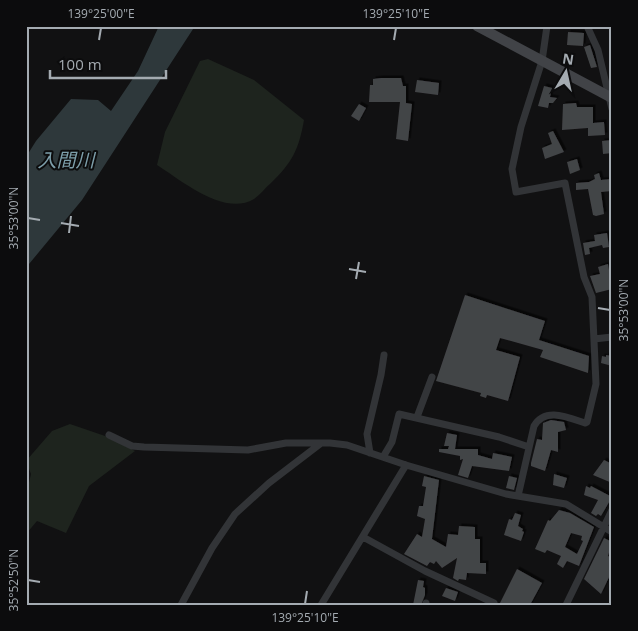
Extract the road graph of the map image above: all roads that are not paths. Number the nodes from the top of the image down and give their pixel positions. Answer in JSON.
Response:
{"nodes":[{"id":1,"x":477,"y":26,"type":"edge"},
{"id":2,"x":547,"y":26,"type":"edge"},
{"id":3,"x":587,"y":26,"type":"edge"},
{"id":4,"x":537,"y":58,"type":"junction"},
{"id":5,"x":610,"y":98,"type":"edge"},
{"id":6,"x":612,"y":109,"type":"edge"},
{"id":7,"x":612,"y":337,"type":"edge"},
{"id":8,"x":594,"y":339,"type":"junction"},
{"id":9,"x":384,"y":355,"type":"dead end"},
{"id":10,"x":432,"y":377,"type":"dead end"},
{"id":11,"x":417,"y":417,"type":"junction"},
{"id":12,"x":109,"y":435,"type":"dead end"},
{"id":13,"x":320,"y":444,"type":"junction"},
{"id":14,"x":529,"y":447,"type":"junction"},
{"id":15,"x":370,"y":453,"type":"junction"},
{"id":16,"x":383,"y":457,"type":"junction"},
{"id":17,"x":406,"y":465,"type":"junction"},
{"id":18,"x":518,"y":496,"type":"junction"},
{"id":19,"x":612,"y":510,"type":"edge"},
{"id":20,"x":605,"y":526,"type":"junction"},
{"id":21,"x":612,"y":532,"type":"edge"},
{"id":22,"x":363,"y":537,"type":"junction"},
{"id":23,"x":182,"y":605,"type":"edge"},
{"id":24,"x":320,"y":605,"type":"edge"},
{"id":25,"x":493,"y":605,"type":"edge"},
{"id":26,"x":566,"y":605,"type":"edge"}],
"edges":[{"from":1,"to":4,"type":"street"},
{"from":2,"to":4,"type":"street"},
{"from":3,"to":5,"type":"street"},
{"from":4,"to":5,"type":"street"},
{"from":4,"to":8,"type":"street"},
{"from":5,"to":6,"type":"street"},
{"from":7,"to":8,"type":"street"},
{"from":8,"to":14,"type":"street"},
{"from":9,"to":15,"type":"street"},
{"from":10,"to":11,"type":"street"},
{"from":11,"to":14,"type":"street"},
{"from":11,"to":16,"type":"street"},
{"from":12,"to":13,"type":"street"},
{"from":13,"to":15,"type":"street"},
{"from":13,"to":23,"type":"street"},
{"from":14,"to":18,"type":"street"},
{"from":15,"to":16,"type":"street"},
{"from":16,"to":17,"type":"street"},
{"from":17,"to":18,"type":"street"},
{"from":17,"to":22,"type":"street"},
{"from":18,"to":20,"type":"street"},
{"from":19,"to":20,"type":"street"},
{"from":20,"to":21,"type":"street"},
{"from":20,"to":26,"type":"street"},
{"from":22,"to":24,"type":"street"},
{"from":22,"to":25,"type":"street"}]}
